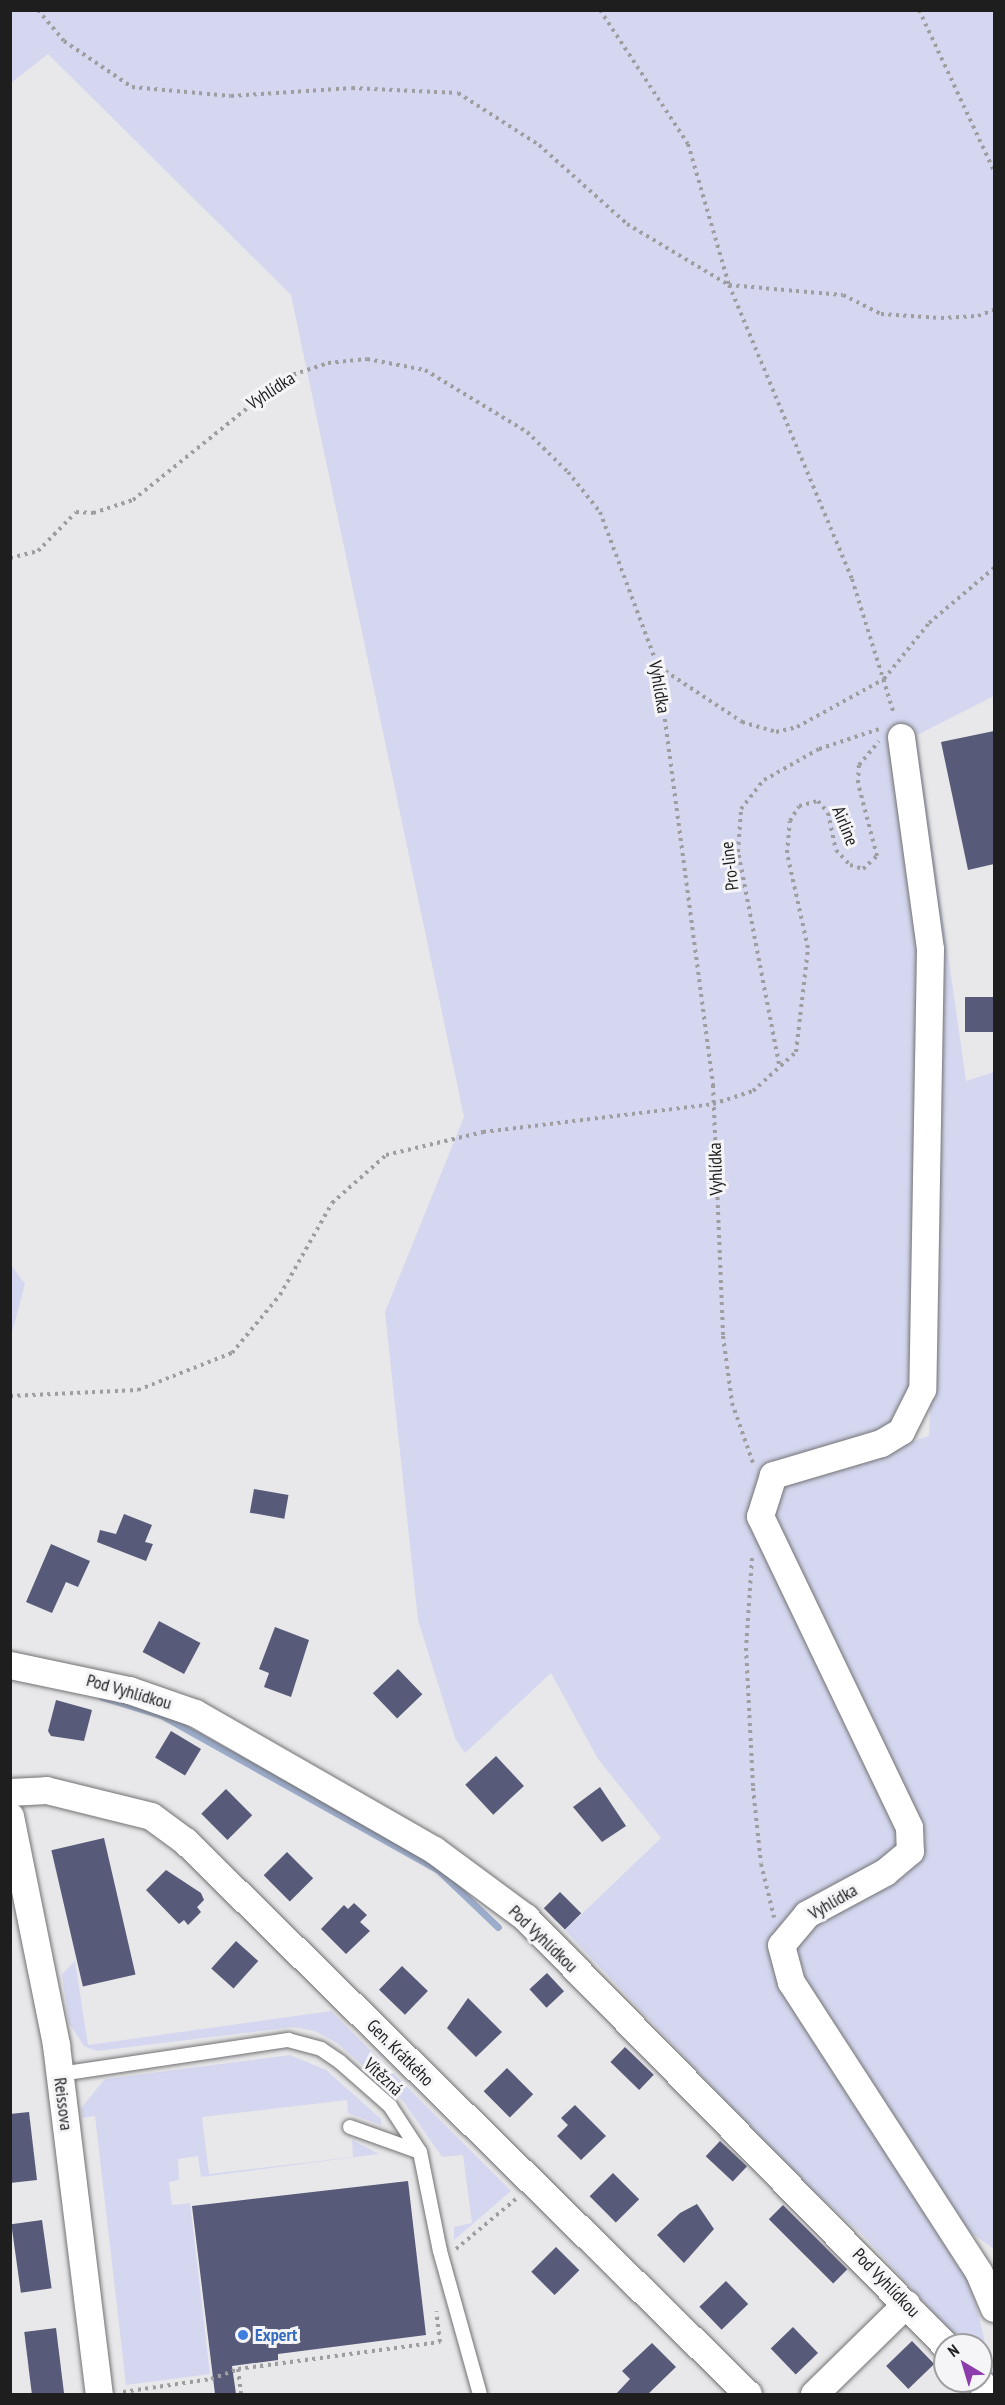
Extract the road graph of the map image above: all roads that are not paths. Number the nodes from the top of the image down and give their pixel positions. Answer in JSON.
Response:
{"nodes":[{"id":1,"x":899,"y":731,"type":"road end"},
{"id":2,"x":10,"y":1665,"type":"edge"},
{"id":3,"x":10,"y":1792,"type":"edge"},
{"id":4,"x":10,"y":1816,"type":"edge"},
{"id":5,"x":60,"y":2074,"type":"junction"},
{"id":6,"x":350,"y":2127,"type":"dead end"},
{"id":7,"x":420,"y":2152,"type":"junction"},
{"id":8,"x":906,"y":2304,"type":"junction"},
{"id":9,"x":994,"y":2308,"type":"edge"},
{"id":10,"x":934,"y":2333,"type":"edge"},
{"id":11,"x":106,"y":2394,"type":"edge"},
{"id":12,"x":480,"y":2394,"type":"edge"},
{"id":13,"x":747,"y":2394,"type":"edge"},
{"id":14,"x":814,"y":2394,"type":"edge"}],
"edges":[{"from":1,"to":9,"type":"street","name":"Vyhlídka"},
{"from":2,"to":8,"type":"street","name":"Pod Vyhlídkou"},
{"from":3,"to":13,"type":"street","name":"Gen. Krátkého"},
{"from":4,"to":5,"type":"street","name":"Reissova"},
{"from":5,"to":7,"type":"lane","name":"Vítězná"},
{"from":5,"to":11,"type":"street","name":"Reissova"},
{"from":6,"to":7,"type":"lane"},
{"from":7,"to":12,"type":"lane","name":"Vítězná"},
{"from":8,"to":10,"type":"street","name":"Pod Vyhlídkou"},
{"from":8,"to":14,"type":"street"}]}
